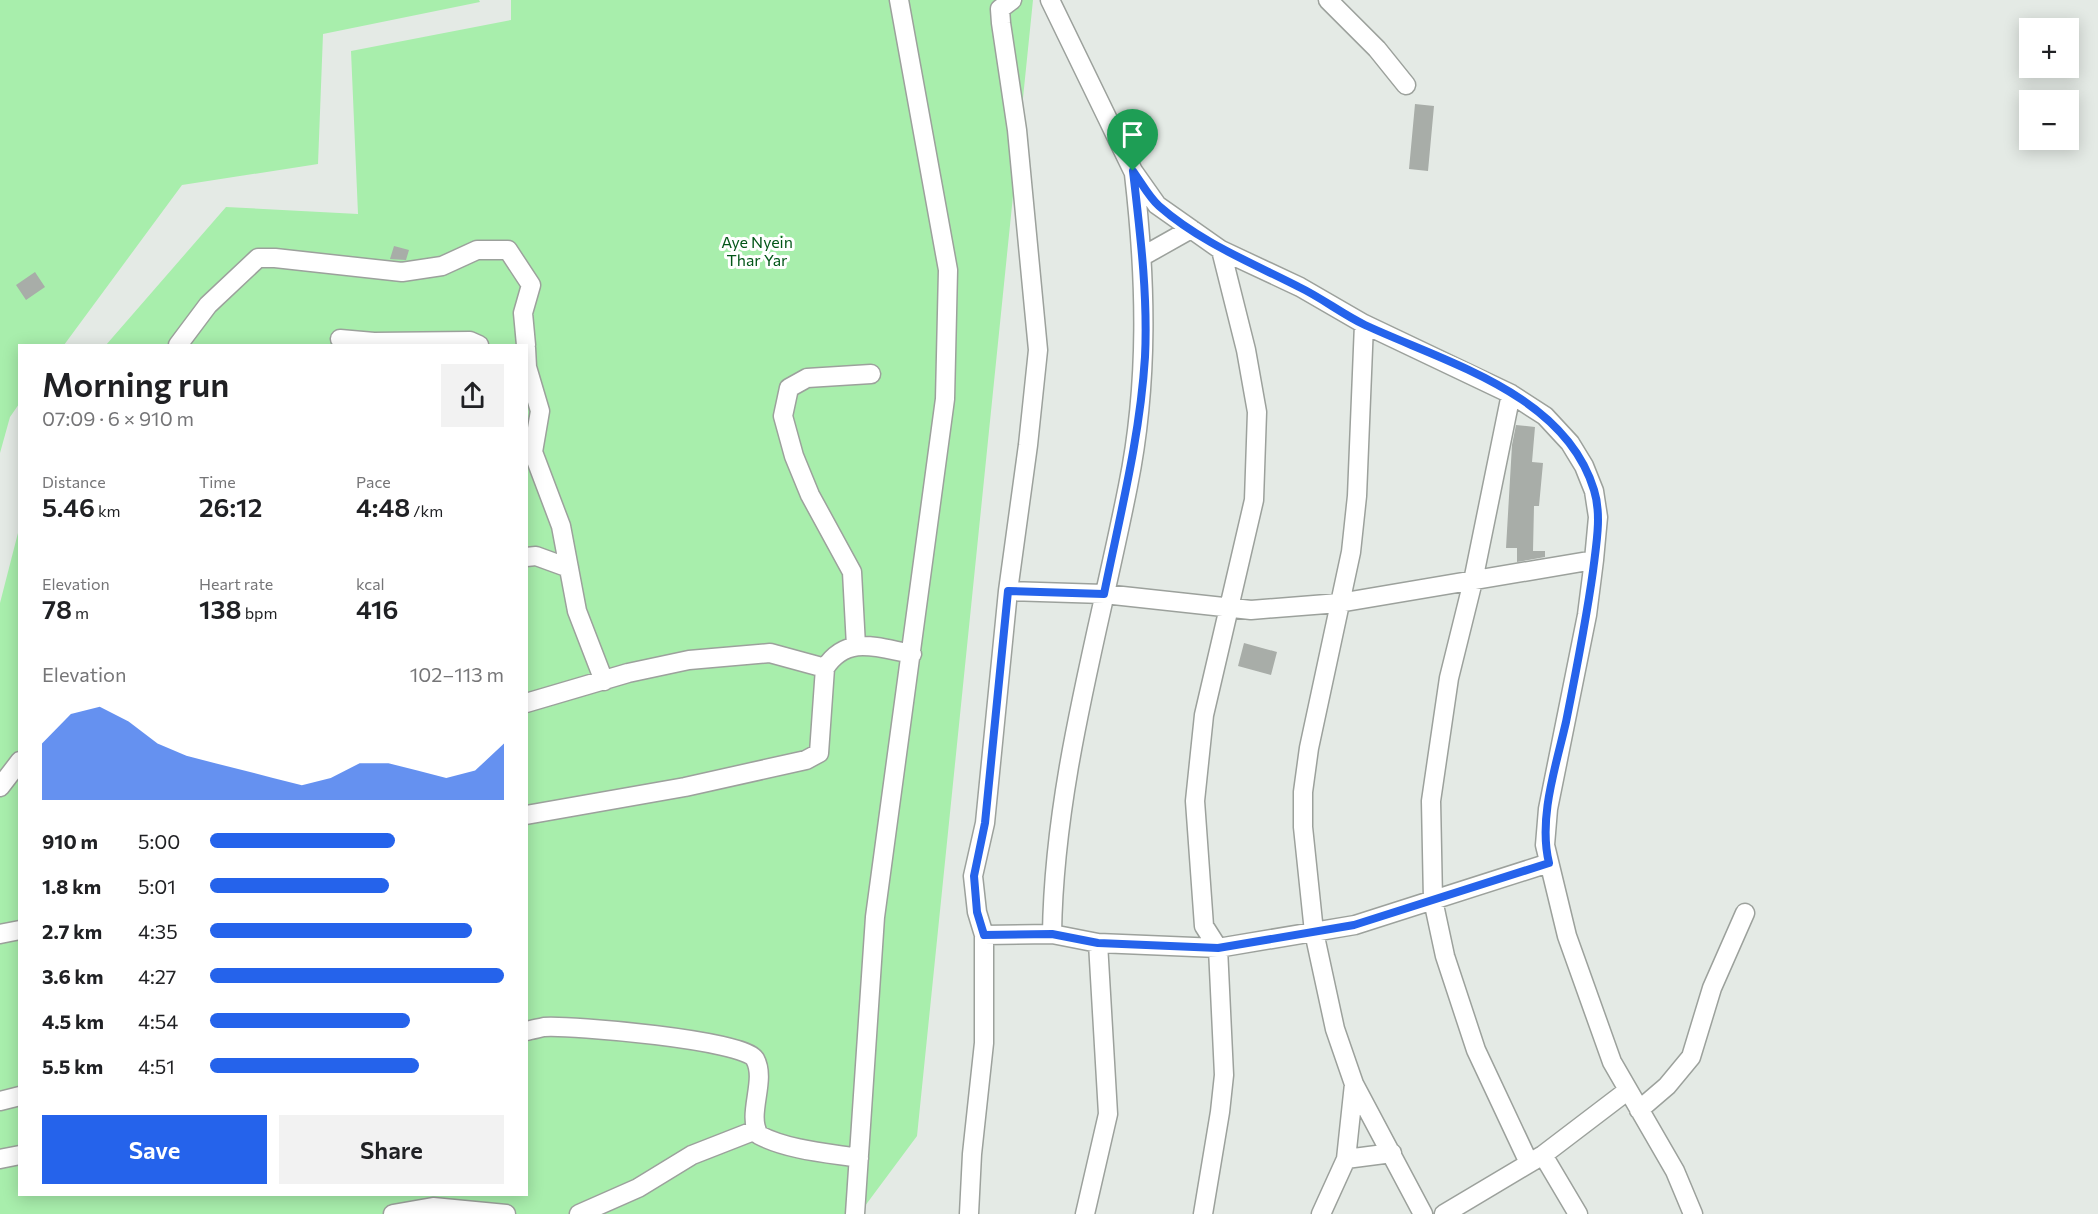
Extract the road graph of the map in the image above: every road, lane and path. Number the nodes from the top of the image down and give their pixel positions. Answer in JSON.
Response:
{"nodes":[{"id":1,"x":899,"y":0,"type":"edge"},
{"id":2,"x":1012,"y":0,"type":"edge"},
{"id":3,"x":1050,"y":0,"type":"edge"},
{"id":4,"x":1328,"y":0,"type":"edge"},
{"id":5,"x":1406,"y":85,"type":"dead end"},
{"id":6,"x":1133,"y":171,"type":"junction"},
{"id":7,"x":1191,"y":229,"type":"junction"},
{"id":8,"x":1221,"y":250,"type":"junction"},
{"id":9,"x":1143,"y":256,"type":"junction"},
{"id":10,"x":1364,"y":324,"type":"junction"},
{"id":11,"x":340,"y":339,"type":"dead end"},
{"id":12,"x":179,"y":344,"type":"edge"},
{"id":13,"x":477,"y":344,"type":"edge"},
{"id":14,"x":526,"y":344,"type":"edge"},
{"id":15,"x":528,"y":370,"type":"edge"},
{"id":16,"x":871,"y":374,"type":"dead end"},
{"id":17,"x":528,"y":390,"type":"edge"},
{"id":18,"x":1512,"y":394,"type":"junction"},
{"id":19,"x":540,"y":411,"type":"junction"},
{"id":20,"x":530,"y":453,"type":"edge"},
{"id":21,"x":528,"y":557,"type":"edge"},
{"id":22,"x":1594,"y":560,"type":"junction"},
{"id":23,"x":569,"y":567,"type":"junction"},
{"id":24,"x":1473,"y":581,"type":"junction"},
{"id":25,"x":1008,"y":591,"type":"junction"},
{"id":26,"x":1104,"y":594,"type":"junction"},
{"id":27,"x":1339,"y":603,"type":"junction"},
{"id":28,"x":1227,"y":609,"type":"junction"},
{"id":29,"x":856,"y":646,"type":"junction"},
{"id":30,"x":912,"y":654,"type":"junction"},
{"id":31,"x":825,"y":668,"type":"junction"},
{"id":32,"x":604,"y":681,"type":"junction"},
{"id":33,"x":528,"y":702,"type":"edge"},
{"id":34,"x":18,"y":764,"type":"edge"},
{"id":35,"x":0,"y":787,"type":"edge"},
{"id":36,"x":528,"y":815,"type":"edge"},
{"id":37,"x":1549,"y":863,"type":"junction"},
{"id":38,"x":1433,"y":900,"type":"junction"},
{"id":39,"x":1745,"y":913,"type":"dead end"},
{"id":40,"x":18,"y":930,"type":"edge"},
{"id":41,"x":1314,"y":932,"type":"junction"},
{"id":42,"x":0,"y":934,"type":"edge"},
{"id":43,"x":1052,"y":934,"type":"junction"},
{"id":44,"x":984,"y":935,"type":"junction"},
{"id":45,"x":1098,"y":943,"type":"junction"},
{"id":46,"x":1218,"y":948,"type":"junction"},
{"id":47,"x":528,"y":1031,"type":"edge"},
{"id":48,"x":1354,"y":1083,"type":"junction"},
{"id":49,"x":1627,"y":1091,"type":"junction"},
{"id":50,"x":18,"y":1096,"type":"edge"},
{"id":51,"x":0,"y":1101,"type":"edge"},
{"id":52,"x":1639,"y":1110,"type":"junction"},
{"id":53,"x":756,"y":1130,"type":"junction"},
{"id":54,"x":1392,"y":1153,"type":"junction"},
{"id":55,"x":18,"y":1155,"type":"edge"},
{"id":56,"x":859,"y":1158,"type":"junction"},
{"id":57,"x":0,"y":1159,"type":"edge"},
{"id":58,"x":1346,"y":1159,"type":"junction"},
{"id":59,"x":1536,"y":1159,"type":"junction"},
{"id":60,"x":433,"y":1201,"type":"edge"},
{"id":61,"x":393,"y":1214,"type":"edge"},
{"id":62,"x":506,"y":1214,"type":"edge"},
{"id":63,"x":579,"y":1214,"type":"edge"},
{"id":64,"x":855,"y":1214,"type":"edge"},
{"id":65,"x":969,"y":1214,"type":"edge"},
{"id":66,"x":1085,"y":1214,"type":"edge"},
{"id":67,"x":1203,"y":1214,"type":"edge"},
{"id":68,"x":1321,"y":1214,"type":"edge"},
{"id":69,"x":1423,"y":1214,"type":"edge"},
{"id":70,"x":1444,"y":1214,"type":"edge"},
{"id":71,"x":1578,"y":1214,"type":"edge"},
{"id":72,"x":1694,"y":1214,"type":"edge"}],
"edges":[{"from":1,"to":30,"type":"street"},
{"from":2,"to":25,"type":"street"},
{"from":3,"to":6,"type":"street"},
{"from":4,"to":5,"type":"street"},
{"from":6,"to":7,"type":"street"},
{"from":6,"to":9,"type":"street"},
{"from":7,"to":8,"type":"street"},
{"from":7,"to":9,"type":"street"},
{"from":8,"to":10,"type":"street"},
{"from":8,"to":28,"type":"street"},
{"from":9,"to":26,"type":"street"},
{"from":10,"to":18,"type":"street"},
{"from":10,"to":27,"type":"street"},
{"from":11,"to":13,"type":"street"},
{"from":12,"to":14,"type":"street"},
{"from":15,"to":19,"type":"street"},
{"from":16,"to":29,"type":"street"},
{"from":17,"to":19,"type":"street"},
{"from":18,"to":22,"type":"street"},
{"from":18,"to":24,"type":"street"},
{"from":19,"to":20,"type":"street"},
{"from":20,"to":23,"type":"street"},
{"from":21,"to":23,"type":"street"},
{"from":22,"to":24,"type":"street"},
{"from":22,"to":37,"type":"street"},
{"from":23,"to":32,"type":"street"},
{"from":24,"to":27,"type":"street"},
{"from":24,"to":38,"type":"street"},
{"from":25,"to":26,"type":"street"},
{"from":25,"to":44,"type":"street"},
{"from":26,"to":28,"type":"street"},
{"from":26,"to":43,"type":"street"},
{"from":27,"to":28,"type":"street"},
{"from":27,"to":41,"type":"street"},
{"from":28,"to":46,"type":"street"},
{"from":29,"to":30,"type":"street"},
{"from":29,"to":31,"type":"street"},
{"from":30,"to":56,"type":"street"},
{"from":31,"to":32,"type":"street"},
{"from":31,"to":36,"type":"street"},
{"from":32,"to":33,"type":"street"},
{"from":34,"to":35,"type":"street"},
{"from":37,"to":38,"type":"street"},
{"from":37,"to":49,"type":"street"},
{"from":38,"to":41,"type":"street"},
{"from":38,"to":59,"type":"street"},
{"from":39,"to":52,"type":"street"},
{"from":40,"to":42,"type":"street"},
{"from":41,"to":46,"type":"street"},
{"from":41,"to":48,"type":"street"},
{"from":43,"to":44,"type":"street"},
{"from":43,"to":45,"type":"street"},
{"from":44,"to":65,"type":"street"},
{"from":45,"to":46,"type":"street"},
{"from":45,"to":66,"type":"street"},
{"from":46,"to":67,"type":"street"},
{"from":47,"to":53,"type":"street"},
{"from":48,"to":54,"type":"street"},
{"from":48,"to":58,"type":"street"},
{"from":49,"to":52,"type":"street"},
{"from":49,"to":59,"type":"street"},
{"from":50,"to":51,"type":"street"},
{"from":52,"to":72,"type":"street"},
{"from":53,"to":56,"type":"street"},
{"from":53,"to":63,"type":"street"},
{"from":54,"to":58,"type":"street"},
{"from":54,"to":69,"type":"street"},
{"from":55,"to":57,"type":"street"},
{"from":56,"to":64,"type":"street"},
{"from":58,"to":68,"type":"street"},
{"from":59,"to":70,"type":"street"},
{"from":59,"to":71,"type":"street"},
{"from":60,"to":61,"type":"street"},
{"from":60,"to":62,"type":"street"}]}
